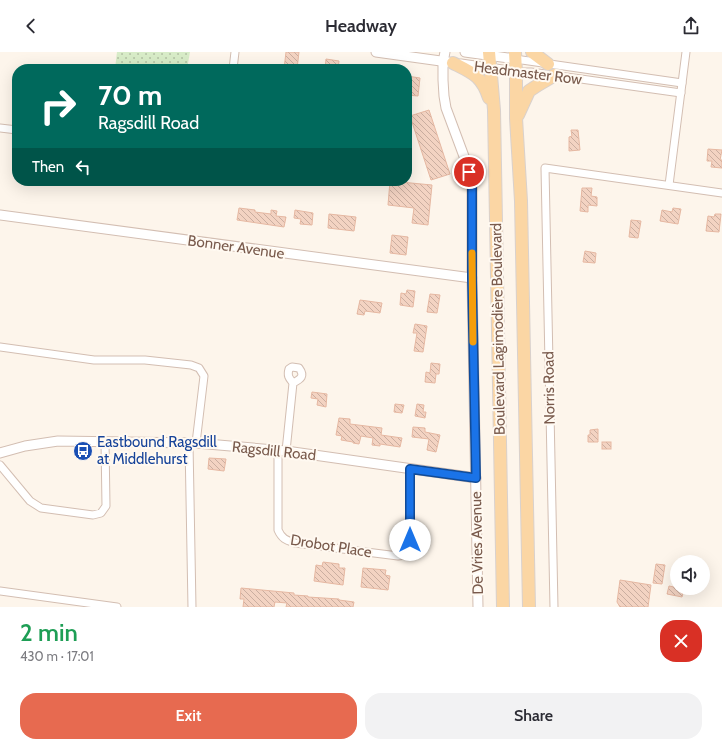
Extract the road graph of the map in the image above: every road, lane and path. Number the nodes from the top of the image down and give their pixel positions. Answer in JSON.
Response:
{"nodes":[{"id":1,"x":235,"y":52,"type":"edge"},
{"id":2,"x":376,"y":52,"type":"edge"},
{"id":3,"x":445,"y":52,"type":"edge"},
{"id":4,"x":465,"y":52,"type":"edge"},
{"id":5,"x":532,"y":52,"type":"edge"},
{"id":6,"x":686,"y":52,"type":"edge"},
{"id":7,"x":489,"y":54,"type":"edge"},
{"id":8,"x":515,"y":56,"type":"edge"},
{"id":9,"x":448,"y":62,"type":"junction"},
{"id":10,"x":234,"y":64,"type":"edge"},
{"id":11,"x":548,"y":64,"type":"junction"},
{"id":12,"x":491,"y":69,"type":"junction"},
{"id":13,"x":516,"y":72,"type":"junction"},
{"id":14,"x":555,"y":75,"type":"junction"},
{"id":15,"x":682,"y":83,"type":"junction"},
{"id":16,"x":681,"y":92,"type":"junction"},
{"id":17,"x":494,"y":110,"type":"junction"},
{"id":18,"x":516,"y":118,"type":"junction"},
{"id":19,"x":0,"y":128,"type":"edge"},
{"id":20,"x":12,"y":129,"type":"edge"},
{"id":21,"x":669,"y":185,"type":"junction"},
{"id":22,"x":722,"y":193,"type":"edge"},
{"id":23,"x":0,"y":215,"type":"edge"},
{"id":24,"x":472,"y":278,"type":"junction"},
{"id":25,"x":0,"y":347,"type":"edge"},
{"id":26,"x":293,"y":383,"type":"dead end"},
{"id":27,"x":105,"y":442,"type":"junction"},
{"id":28,"x":192,"y":443,"type":"junction"},
{"id":29,"x":282,"y":451,"type":"junction"},
{"id":30,"x":0,"y":453,"type":"edge"},
{"id":31,"x":0,"y":464,"type":"edge"},
{"id":32,"x":410,"y":469,"type":"junction"},
{"id":33,"x":476,"y":478,"type":"junction"},
{"id":34,"x":0,"y":591,"type":"edge"},
{"id":35,"x":117,"y":607,"type":"edge"},
{"id":36,"x":192,"y":607,"type":"edge"},
{"id":37,"x":478,"y":607,"type":"edge"},
{"id":38,"x":503,"y":607,"type":"edge"},
{"id":39,"x":529,"y":607,"type":"edge"},
{"id":40,"x":554,"y":607,"type":"edge"}],
"edges":[{"from":1,"to":10,"type":"street"},
{"from":2,"to":9,"type":"street","name":"Headmaster Row"},
{"from":3,"to":9,"type":"street","name":"De Vries Avenue"},
{"from":4,"to":7,"type":"street","name":"Headmaster Row"},
{"from":5,"to":11,"type":"main road"},
{"from":6,"to":15,"type":"street"},
{"from":7,"to":8,"type":"street","name":"Headmaster Row"},
{"from":7,"to":12,"type":"main road","name":"Boulevard Lagimodière Boulevard"},
{"from":8,"to":11,"type":"street","name":"Headmaster Row"},
{"from":8,"to":13,"type":"main road","name":"Boulevard Lagimodière Boulevard"},
{"from":9,"to":12,"type":"street","name":"Headmaster Row"},
{"from":9,"to":17,"type":"main road"},
{"from":9,"to":24,"type":"street","name":"De Vries Avenue"},
{"from":11,"to":15,"type":"street","name":"Headmaster Row"},
{"from":12,"to":13,"type":"street","name":"Headmaster Row"},
{"from":12,"to":17,"type":"main road","name":"Boulevard Lagimodière Boulevard"},
{"from":13,"to":14,"type":"street","name":"Headmaster Row"},
{"from":13,"to":18,"type":"main road","name":"Boulevard Lagimodière Boulevard"},
{"from":14,"to":16,"type":"street","name":"Headmaster Row"},
{"from":14,"to":18,"type":"main road"},
{"from":15,"to":16,"type":"street"},
{"from":16,"to":21,"type":"street"},
{"from":17,"to":38,"type":"main road","name":"Boulevard Lagimodière Boulevard"},
{"from":18,"to":39,"type":"main road","name":"Boulevard Lagimodière Boulevard"},
{"from":19,"to":20,"type":"street"},
{"from":21,"to":22,"type":"street"},
{"from":21,"to":40,"type":"street","name":"Norris Road"},
{"from":23,"to":24,"type":"street","name":"Bonner Avenue"},
{"from":24,"to":33,"type":"street","name":"De Vries Avenue"},
{"from":25,"to":28,"type":"street"},
{"from":26,"to":29,"type":"street"},
{"from":27,"to":28,"type":"street","name":"Ragsdill Road"},
{"from":27,"to":30,"type":"street","name":"Ragsdill Road"},
{"from":27,"to":31,"type":"street"},
{"from":28,"to":29,"type":"street","name":"Ragsdill Road"},
{"from":28,"to":36,"type":"street"},
{"from":29,"to":32,"type":"street","name":"Ragsdill Road"},
{"from":29,"to":32,"type":"street","name":"Drobot Place"},
{"from":32,"to":33,"type":"street","name":"Ragsdill Road"},
{"from":33,"to":37,"type":"street","name":"De Vries Avenue"},
{"from":34,"to":35,"type":"street"}]}
